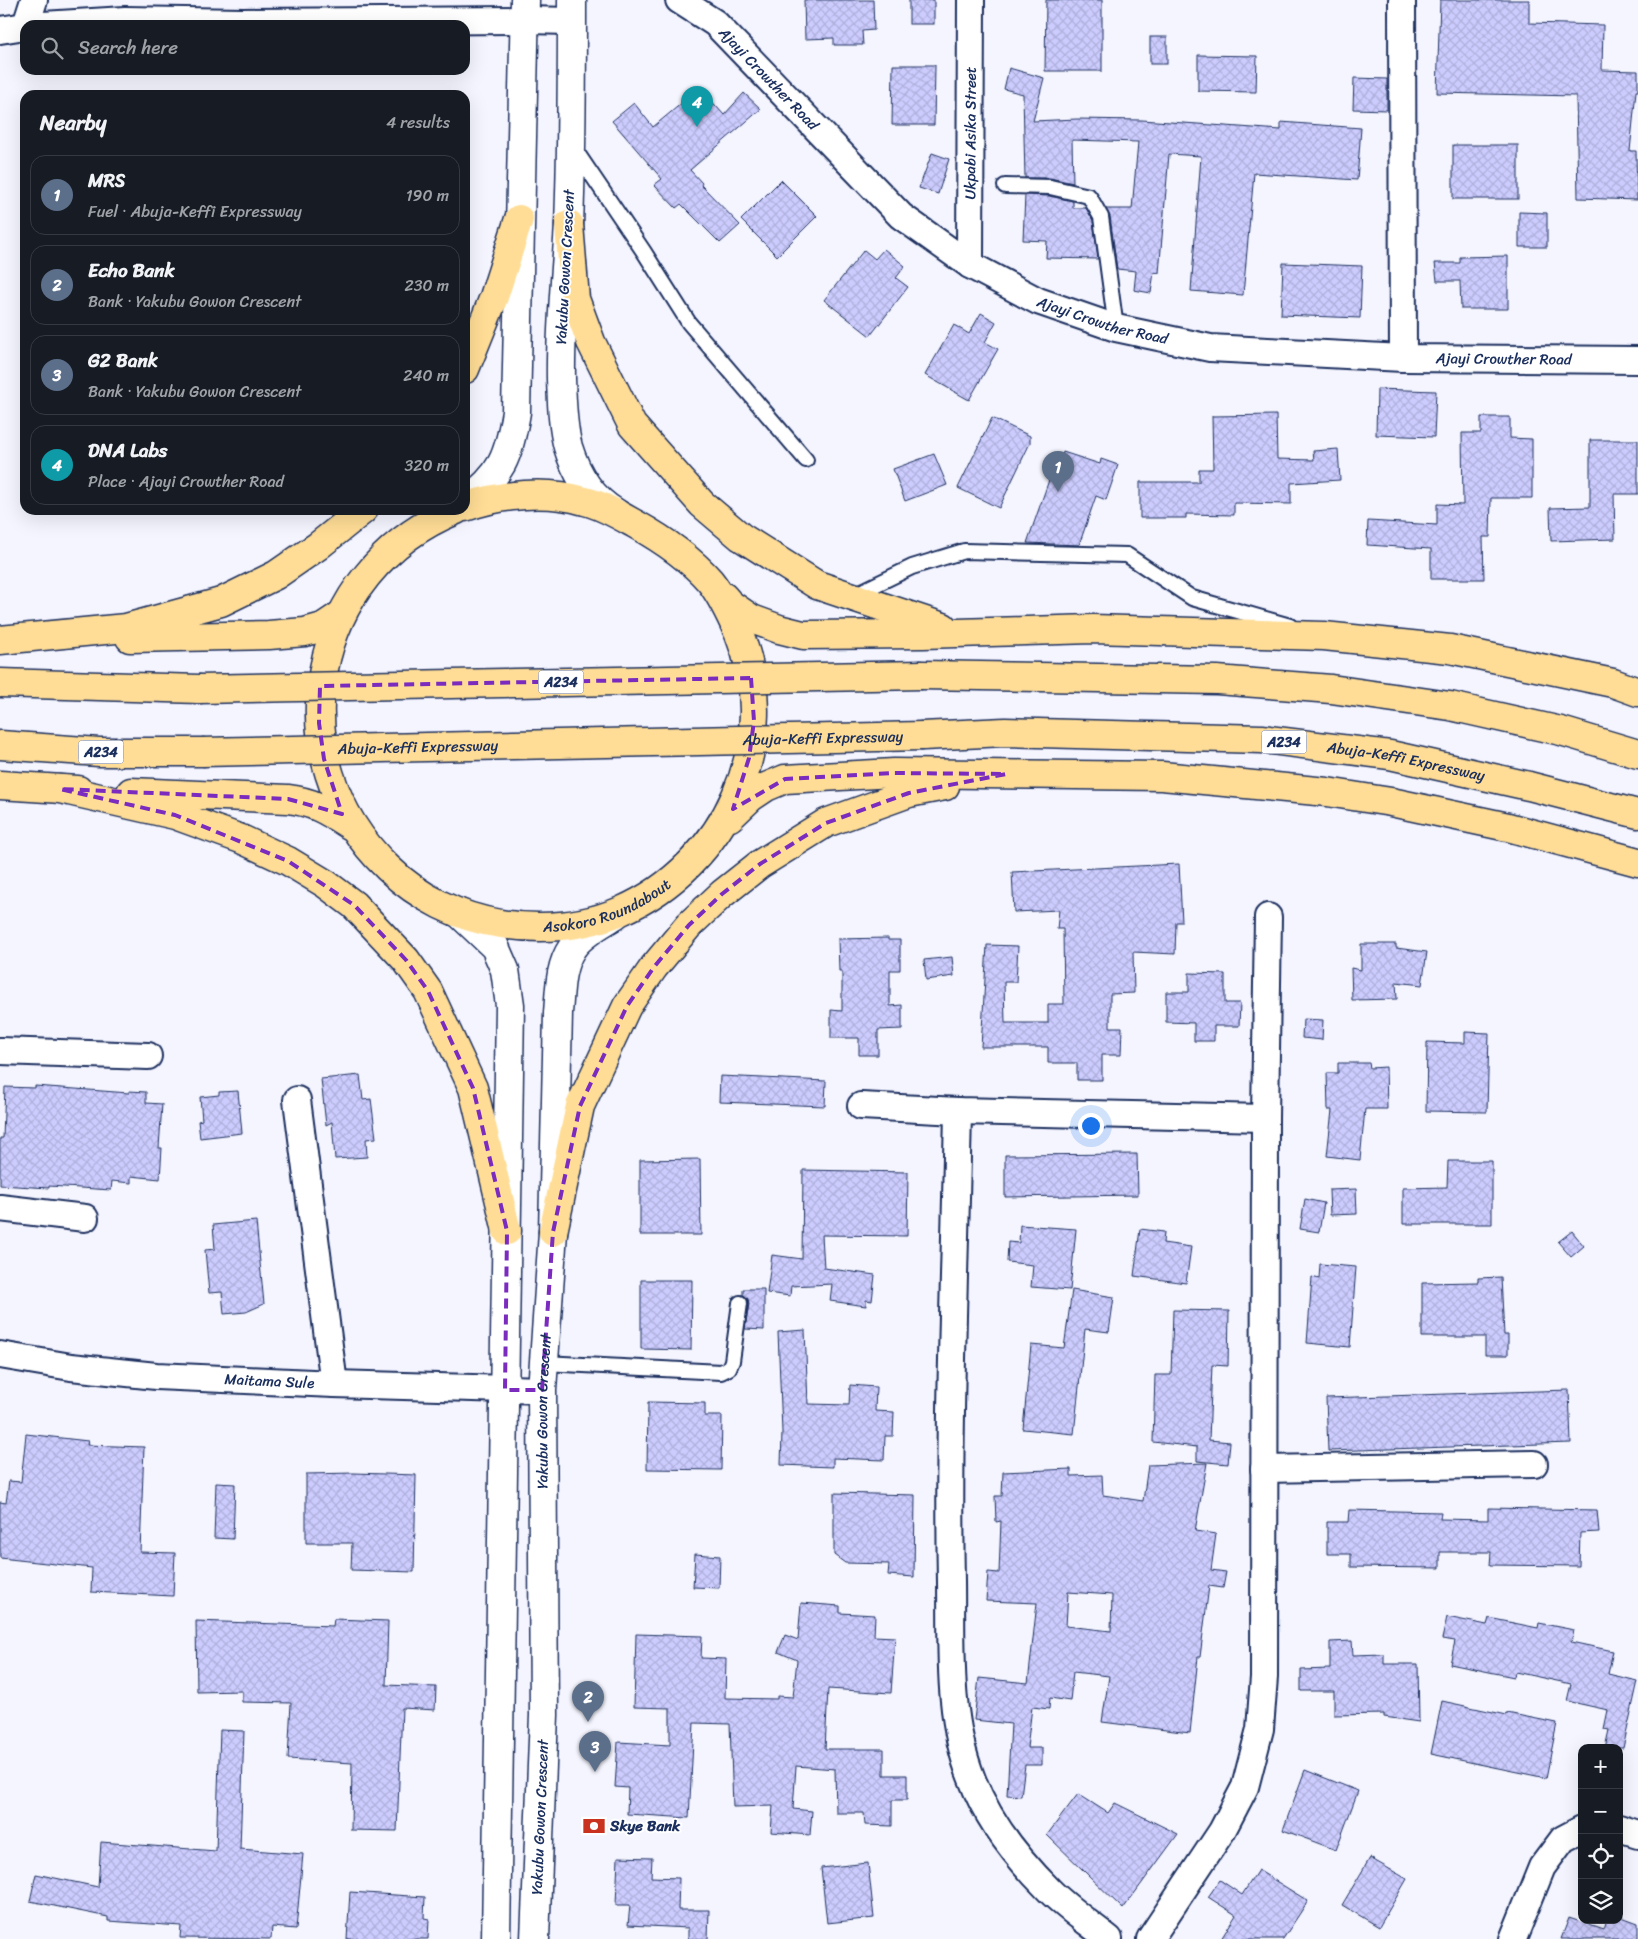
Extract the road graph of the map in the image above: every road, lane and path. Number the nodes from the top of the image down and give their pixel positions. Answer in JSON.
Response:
{"nodes":[{"id":1,"x":34,"y":0,"type":"edge"},
{"id":2,"x":679,"y":0,"type":"edge"},
{"id":3,"x":971,"y":0,"type":"edge"},
{"id":4,"x":1402,"y":0,"type":"edge"},
{"id":5,"x":525,"y":10,"type":"edge"},
{"id":6,"x":572,"y":11,"type":"edge"},
{"id":7,"x":28,"y":20,"type":"edge"},
{"id":8,"x":290,"y":20,"type":"edge"},
{"id":9,"x":20,"y":27,"type":"edge"},
{"id":10,"x":0,"y":30,"type":"edge"},
{"id":11,"x":570,"y":143,"type":"junction"},
{"id":12,"x":1005,"y":186,"type":"dead end"},
{"id":13,"x":519,"y":219,"type":"junction"},
{"id":14,"x":569,"y":224,"type":"junction"},
{"id":15,"x":970,"y":265,"type":"junction"},
{"id":16,"x":1116,"y":328,"type":"junction"},
{"id":17,"x":470,"y":357,"type":"edge"},
{"id":18,"x":1403,"y":358,"type":"junction"},
{"id":19,"x":1638,"y":360,"type":"edge"},
{"id":20,"x":806,"y":460,"type":"dead end"},
{"id":21,"x":470,"y":498,"type":"edge"},
{"id":22,"x":470,"y":505,"type":"edge"},
{"id":23,"x":618,"y":514,"type":"junction"},
{"id":24,"x":357,"y":515,"type":"edge"},
{"id":25,"x":445,"y":515,"type":"edge"},
{"id":26,"x":710,"y":581,"type":"junction"},
{"id":27,"x":851,"y":596,"type":"junction"},
{"id":28,"x":341,"y":615,"type":"junction"},
{"id":29,"x":964,"y":633,"type":"junction"},
{"id":30,"x":1324,"y":636,"type":"junction"},
{"id":31,"x":0,"y":640,"type":"edge"},
{"id":32,"x":0,"y":683,"type":"edge"},
{"id":33,"x":1638,"y":692,"type":"edge"},
{"id":34,"x":0,"y":745,"type":"edge"},
{"id":35,"x":1638,"y":754,"type":"edge"},
{"id":36,"x":1006,"y":774,"type":"junction"},
{"id":37,"x":0,"y":785,"type":"edge"},
{"id":38,"x":60,"y":789,"type":"junction"},
{"id":39,"x":1638,"y":814,"type":"edge"},
{"id":40,"x":720,"y":827,"type":"junction"},
{"id":41,"x":354,"y":828,"type":"junction"},
{"id":42,"x":1638,"y":862,"type":"edge"},
{"id":43,"x":620,"y":911,"type":"junction"},
{"id":44,"x":459,"y":913,"type":"junction"},
{"id":45,"x":1268,"y":917,"type":"dead end"},
{"id":46,"x":0,"y":1050,"type":"edge"},
{"id":47,"x":148,"y":1056,"type":"dead end"},
{"id":48,"x":296,"y":1100,"type":"dead end"},
{"id":49,"x":861,"y":1106,"type":"dead end"},
{"id":50,"x":958,"y":1111,"type":"junction"},
{"id":51,"x":1265,"y":1118,"type":"junction"},
{"id":52,"x":0,"y":1208,"type":"edge"},
{"id":53,"x":85,"y":1218,"type":"dead end"},
{"id":54,"x":507,"y":1232,"type":"junction"},
{"id":55,"x":553,"y":1232,"type":"junction"},
{"id":56,"x":740,"y":1303,"type":"dead end"},
{"id":57,"x":0,"y":1355,"type":"edge"},
{"id":58,"x":544,"y":1363,"type":"junction"},
{"id":59,"x":334,"y":1384,"type":"junction"},
{"id":60,"x":505,"y":1390,"type":"junction"},
{"id":61,"x":542,"y":1390,"type":"junction"},
{"id":62,"x":1534,"y":1464,"type":"dead end"},
{"id":63,"x":1264,"y":1469,"type":"junction"},
{"id":64,"x":1623,"y":1829,"type":"edge"},
{"id":65,"x":1578,"y":1831,"type":"edge"},
{"id":66,"x":1638,"y":1834,"type":"edge"},
{"id":67,"x":496,"y":1939,"type":"edge"},
{"id":68,"x":535,"y":1939,"type":"edge"},
{"id":69,"x":1109,"y":1939,"type":"edge"},
{"id":70,"x":1150,"y":1939,"type":"edge"},
{"id":71,"x":1513,"y":1939,"type":"edge"}],
"edges":[{"from":1,"to":7,"type":"street"},
{"from":2,"to":15,"type":"street","name":"Ajayi Crowther Road"},
{"from":3,"to":15,"type":"street","name":"Ukpabi Asika Street"},
{"from":4,"to":18,"type":"street"},
{"from":5,"to":6,"type":"street"},
{"from":5,"to":8,"type":"street"},
{"from":5,"to":13,"type":"main road"},
{"from":6,"to":11,"type":"main road","name":"Yakubu Gowon Crescent"},
{"from":9,"to":10,"type":"street"},
{"from":11,"to":14,"type":"main road","name":"Yakubu Gowon Crescent"},
{"from":11,"to":20,"type":"lane"},
{"from":12,"to":16,"type":"lane"},
{"from":13,"to":17,"type":"highway"},
{"from":13,"to":21,"type":"main road"},
{"from":14,"to":23,"type":"main road","name":"Yakubu Gowon Crescent"},
{"from":14,"to":27,"type":"highway"},
{"from":15,"to":16,"type":"street","name":"Ajayi Crowther Road"},
{"from":16,"to":18,"type":"street","name":"Ajayi Crowther Road"},
{"from":18,"to":19,"type":"street","name":"Ajayi Crowther Road"},
{"from":22,"to":23,"type":"highway","name":"Asokoro Roundabout"},
{"from":23,"to":26,"type":"highway","name":"Asokoro Roundabout"},
{"from":24,"to":31,"type":"highway"},
{"from":25,"to":28,"type":"highway","name":"Asokoro Roundabout"},
{"from":26,"to":29,"type":"highway"},
{"from":26,"to":40,"type":"highway","name":"Asokoro Roundabout"},
{"from":27,"to":29,"type":"highway"},
{"from":27,"to":30,"type":"lane"},
{"from":28,"to":31,"type":"highway"},
{"from":28,"to":41,"type":"highway","name":"Asokoro Roundabout"},
{"from":29,"to":30,"type":"highway"},
{"from":30,"to":33,"type":"highway"},
{"from":32,"to":35,"type":"highway","number":"A234","bridge":true},
{"from":34,"to":39,"type":"highway","name":"Abuja-Keffi Expressway","number":"A234","bridge":true},
{"from":36,"to":40,"type":"highway"},
{"from":36,"to":42,"type":"highway"},
{"from":36,"to":55,"type":"highway"},
{"from":37,"to":38,"type":"highway"},
{"from":38,"to":41,"type":"highway"},
{"from":38,"to":54,"type":"highway"},
{"from":40,"to":43,"type":"highway","name":"Asokoro Roundabout"},
{"from":41,"to":44,"type":"highway","name":"Asokoro Roundabout"},
{"from":43,"to":44,"type":"highway","name":"Asokoro Roundabout"},
{"from":43,"to":55,"type":"main road","name":"Yakubu Gowon Crescent"},
{"from":44,"to":54,"type":"main road"},
{"from":45,"to":51,"type":"street"},
{"from":46,"to":47,"type":"street"},
{"from":48,"to":59,"type":"street"},
{"from":49,"to":50,"type":"street"},
{"from":50,"to":51,"type":"street"},
{"from":50,"to":69,"type":"street"},
{"from":51,"to":63,"type":"street"},
{"from":52,"to":53,"type":"street"},
{"from":54,"to":60,"type":"main road"},
{"from":55,"to":58,"type":"main road","name":"Yakubu Gowon Crescent"},
{"from":56,"to":58,"type":"lane"},
{"from":57,"to":59,"type":"street","name":"Maitama Sule"},
{"from":58,"to":61,"type":"main road","name":"Yakubu Gowon Crescent"},
{"from":59,"to":60,"type":"street","name":"Maitama Sule"},
{"from":60,"to":61,"type":"street","name":"Maitama Sule"},
{"from":60,"to":67,"type":"main road"},
{"from":61,"to":68,"type":"main road","name":"Yakubu Gowon Crescent"},
{"from":62,"to":63,"type":"street"},
{"from":63,"to":70,"type":"street"},
{"from":64,"to":66,"type":"street"},
{"from":65,"to":71,"type":"street"}]}
